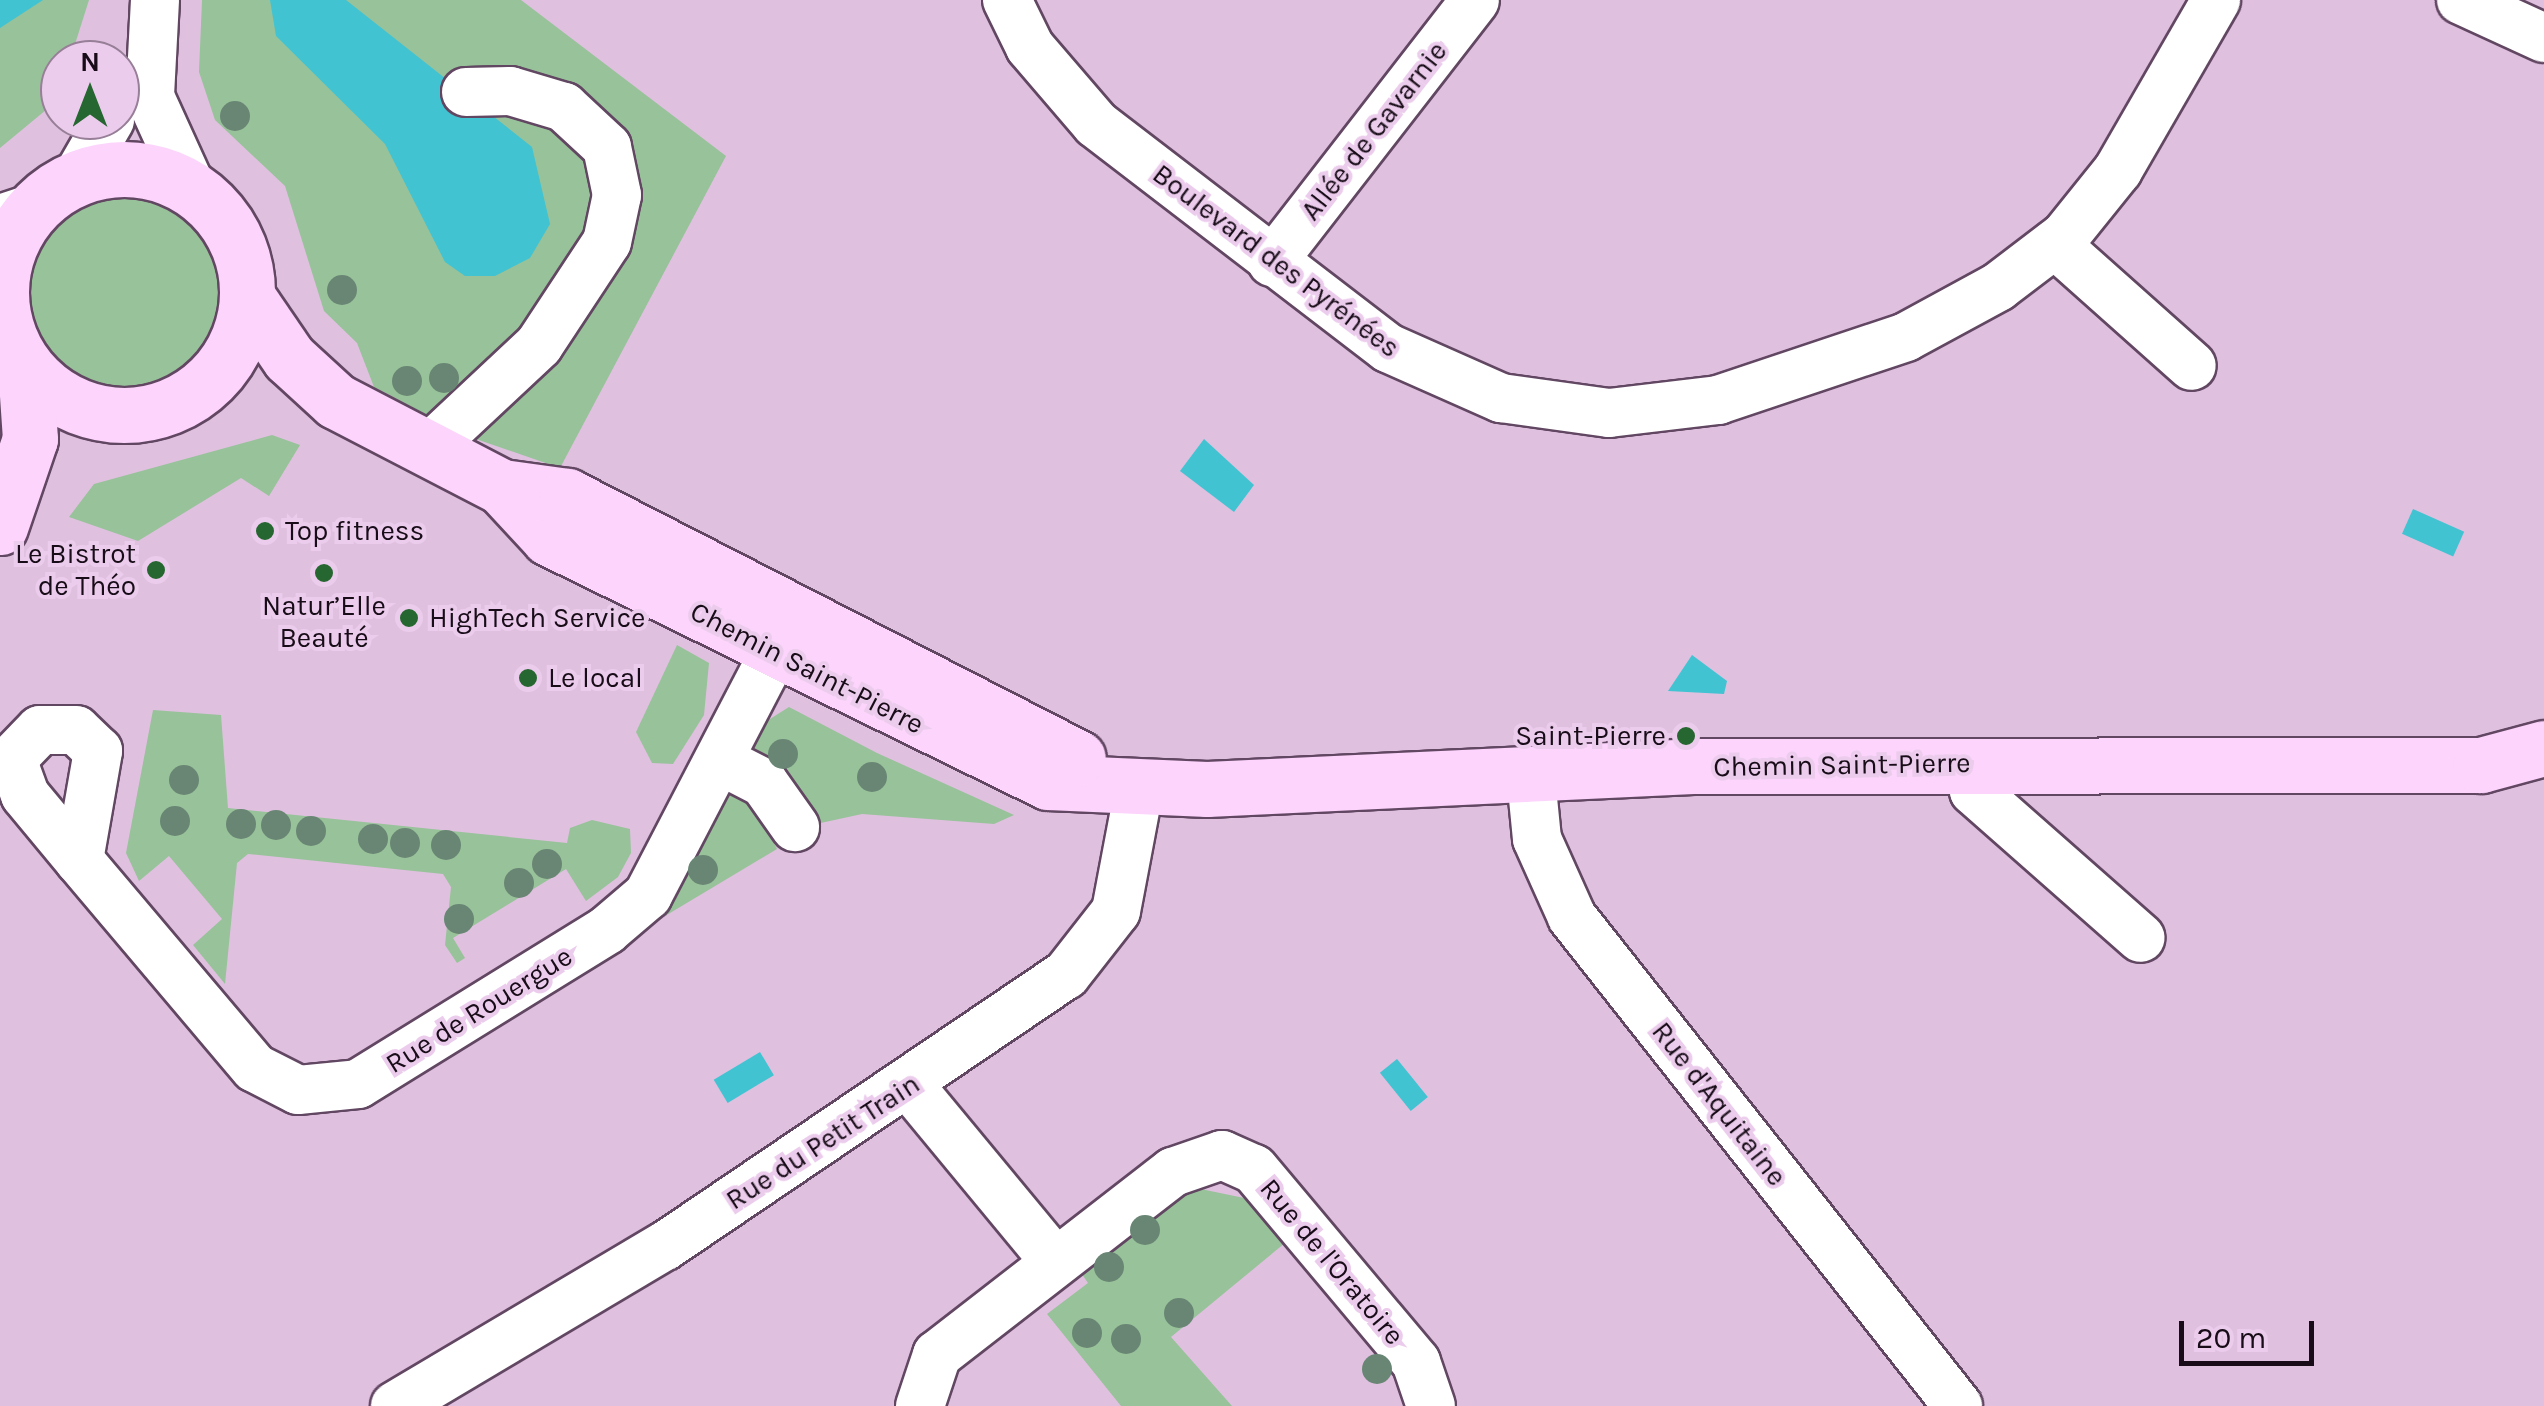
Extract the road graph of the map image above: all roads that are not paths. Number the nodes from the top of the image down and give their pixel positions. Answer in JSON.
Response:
{"nodes":[{"id":1,"x":126,"y":0,"type":"edge"},
{"id":2,"x":154,"y":0,"type":"edge"},
{"id":3,"x":1007,"y":0,"type":"edge"},
{"id":4,"x":1475,"y":0,"type":"edge"},
{"id":5,"x":2216,"y":0,"type":"edge"},
{"id":6,"x":2461,"y":0,"type":"edge"},
{"id":7,"x":2544,"y":38,"type":"edge"},
{"id":8,"x":123,"y":40,"type":"edge"},
{"id":9,"x":466,"y":92,"type":"dead end"},
{"id":10,"x":98,"y":140,"type":"edge"},
{"id":11,"x":77,"y":177,"type":"junction"},
{"id":12,"x":191,"y":187,"type":"junction"},
{"id":13,"x":16,"y":214,"type":"edge"},
{"id":14,"x":2055,"y":244,"type":"junction"},
{"id":15,"x":1272,"y":262,"type":"junction"},
{"id":16,"x":248,"y":298,"type":"junction"},
{"id":17,"x":1,"y":308,"type":"edge"},
{"id":18,"x":25,"y":366,"type":"junction"},
{"id":19,"x":2192,"y":366,"type":"dead end"},
{"id":20,"x":200,"y":389,"type":"junction"},
{"id":21,"x":336,"y":402,"type":"junction"},
{"id":22,"x":120,"y":415,"type":"junction"},
{"id":23,"x":428,"y":449,"type":"junction"},
{"id":24,"x":6,"y":518,"type":"edge"},
{"id":25,"x":785,"y":634,"type":"junction"},
{"id":26,"x":2543,"y":753,"type":"edge"},
{"id":27,"x":721,"y":761,"type":"junction"},
{"id":28,"x":1975,"y":763,"type":"junction"},
{"id":29,"x":1531,"y":778,"type":"junction"},
{"id":30,"x":1139,"y":788,"type":"junction"},
{"id":31,"x":795,"y":826,"type":"dead end"},
{"id":32,"x":80,"y":860,"type":"dead end"},
{"id":33,"x":2141,"y":938,"type":"dead end"},
{"id":34,"x":909,"y":1085,"type":"junction"},
{"id":35,"x":1053,"y":1259,"type":"junction"},
{"id":36,"x":454,"y":1391,"type":"edge"},
{"id":37,"x":396,"y":1406,"type":"edge"},
{"id":38,"x":920,"y":1406,"type":"edge"},
{"id":39,"x":1432,"y":1406,"type":"edge"},
{"id":40,"x":1958,"y":1406,"type":"edge"}],
"edges":[{"from":1,"to":8,"type":"street"},
{"from":2,"to":12,"type":"street"},
{"from":3,"to":15,"type":"street","name":"Boulevard des Pyrénées"},
{"from":4,"to":15,"type":"street","name":"Allée de Gavarnie"},
{"from":5,"to":14,"type":"street","name":"Boulevard des Pyrénées"},
{"from":6,"to":7,"type":"street"},
{"from":9,"to":23,"type":"street"},
{"from":10,"to":11,"type":"street"},
{"from":11,"to":12,"type":"main road"},
{"from":11,"to":13,"type":"main road"},
{"from":12,"to":16,"type":"main road"},
{"from":13,"to":17,"type":"main road"},
{"from":14,"to":15,"type":"street","name":"Boulevard des Pyrénées"},
{"from":14,"to":19,"type":"street"},
{"from":16,"to":20,"type":"main road"},
{"from":16,"to":21,"type":"main road","name":"Chemin Saint-Pierre"},
{"from":17,"to":18,"type":"main road"},
{"from":18,"to":22,"type":"main road"},
{"from":18,"to":24,"type":"main road"},
{"from":20,"to":21,"type":"main road","name":"Chemin Saint-Pierre"},
{"from":20,"to":22,"type":"main road"},
{"from":21,"to":23,"type":"main road","name":"Chemin Saint-Pierre"},
{"from":22,"to":24,"type":"main road"},
{"from":23,"to":25,"type":"main road","name":"Chemin Saint-Pierre"},
{"from":25,"to":27,"type":"street","name":"Rue de Rouergue"},
{"from":25,"to":30,"type":"main road","name":"Chemin Saint-Pierre"},
{"from":26,"to":28,"type":"main road","name":"Chemin Saint-Pierre"},
{"from":27,"to":31,"type":"street"},
{"from":27,"to":32,"type":"street","name":"Rue de Rouergue"},
{"from":28,"to":29,"type":"main road","name":"Chemin Saint-Pierre"},
{"from":28,"to":33,"type":"street"},
{"from":29,"to":30,"type":"main road","name":"Chemin Saint-Pierre"},
{"from":29,"to":40,"type":"street","name":"Rue d'Aquitaine"},
{"from":30,"to":34,"type":"street","name":"Rue du Petit Train"},
{"from":34,"to":35,"type":"street"},
{"from":34,"to":36,"type":"street","name":"Rue du Petit Train"},
{"from":35,"to":38,"type":"street","name":"Rue de l'Oratoire"},
{"from":35,"to":39,"type":"street","name":"Rue de l'Oratoire"},
{"from":36,"to":37,"type":"street","name":"Rue du Petit Train"}]}
